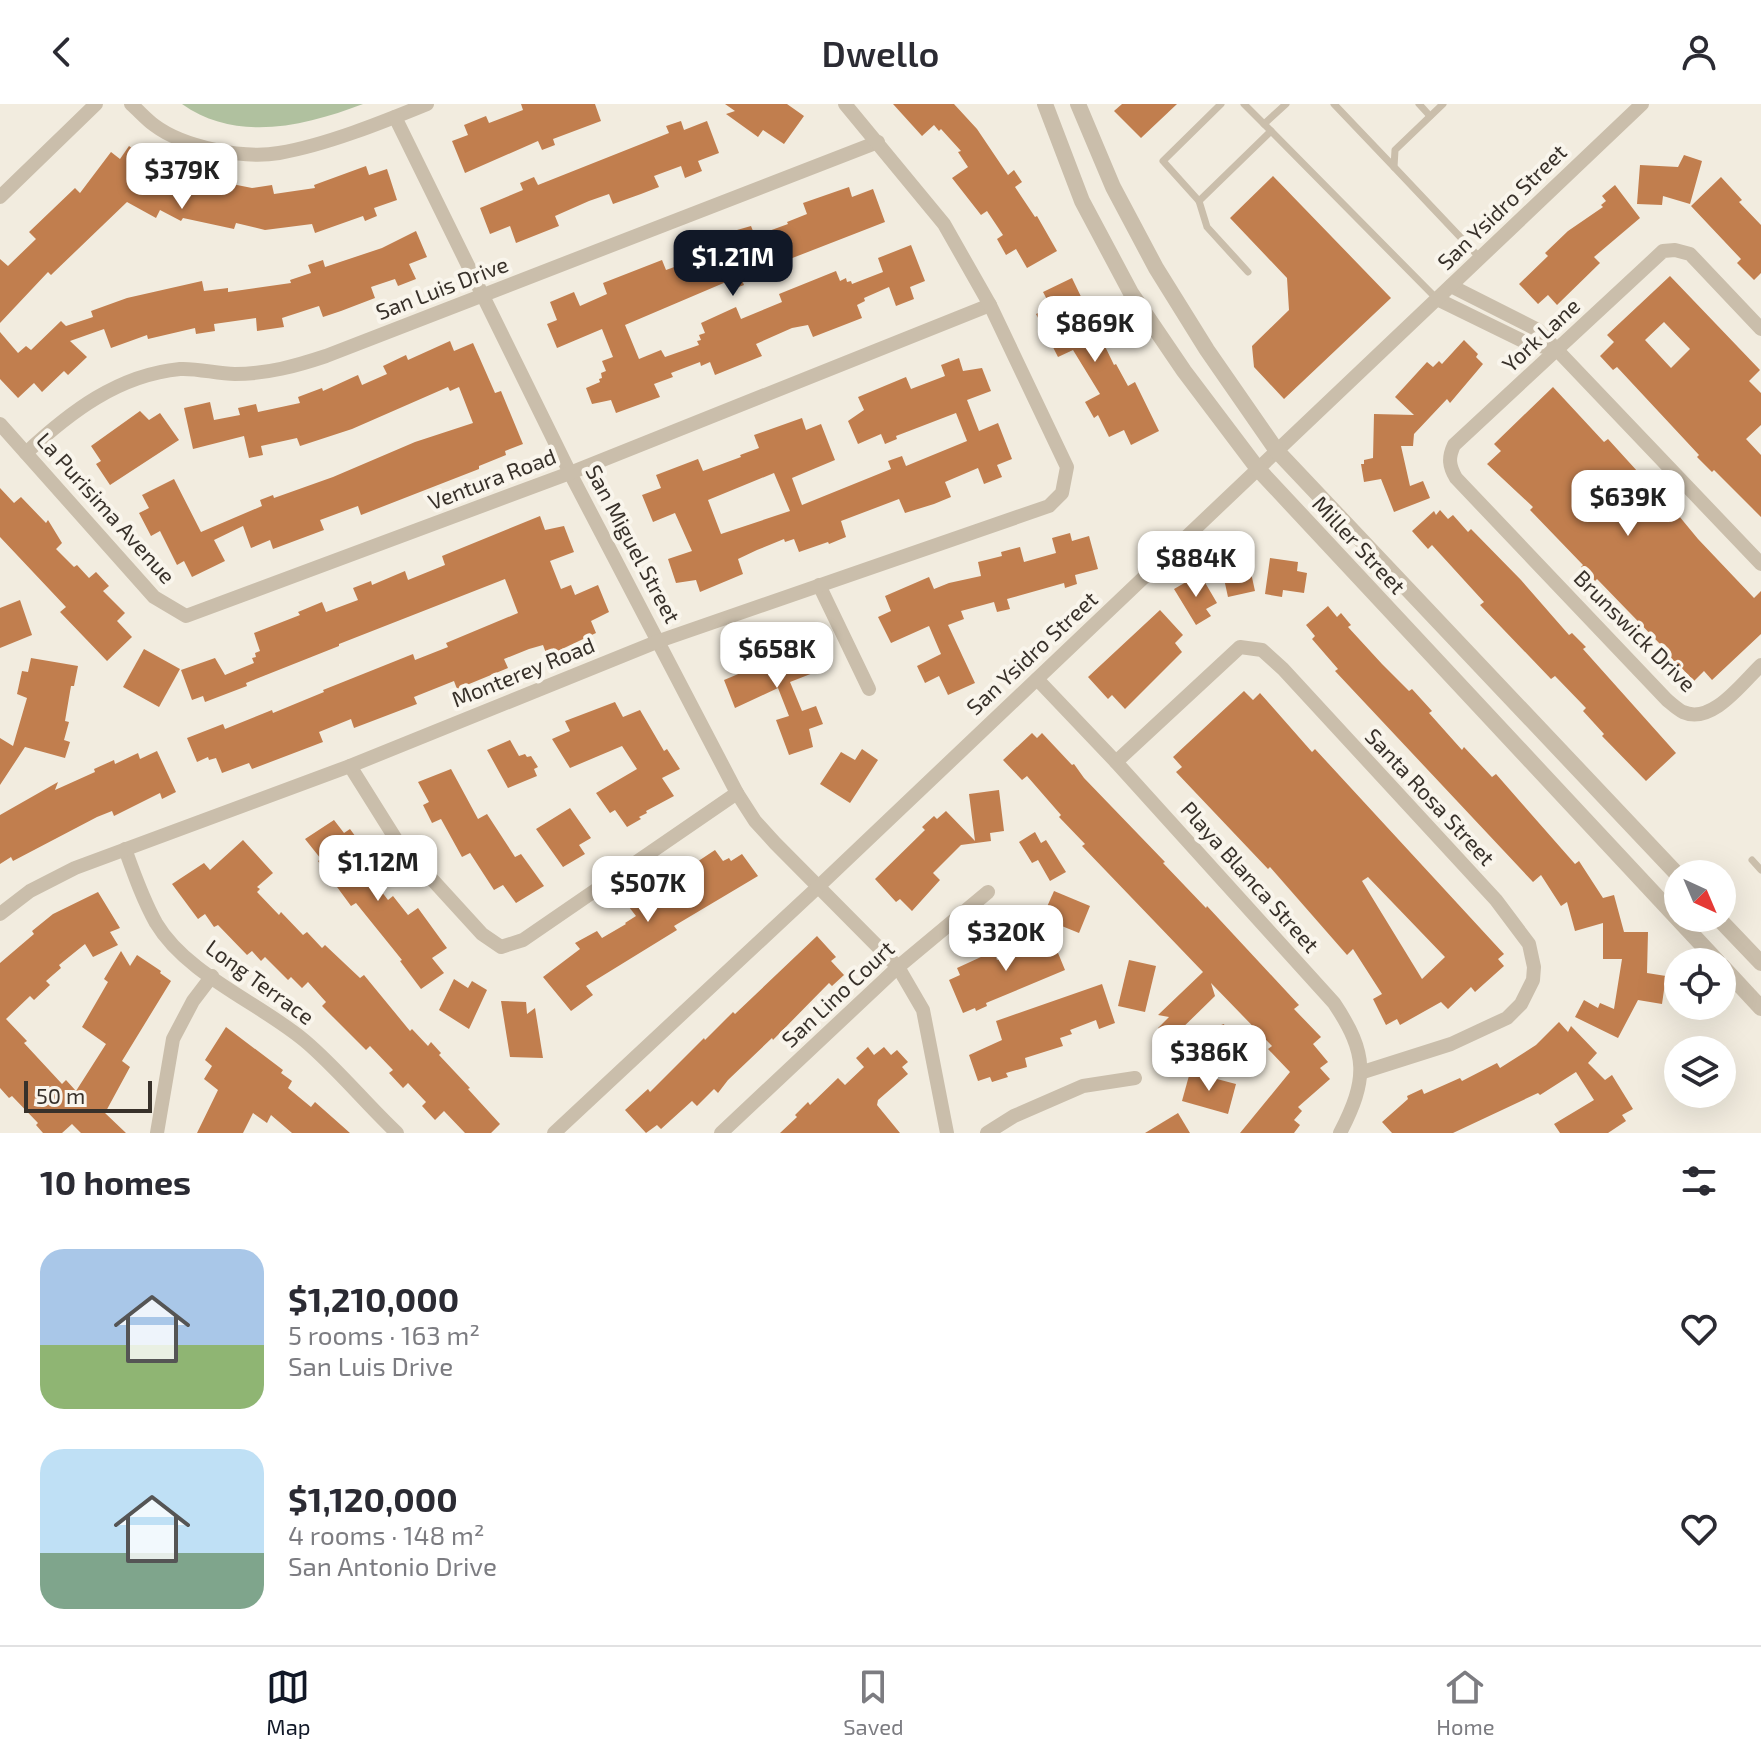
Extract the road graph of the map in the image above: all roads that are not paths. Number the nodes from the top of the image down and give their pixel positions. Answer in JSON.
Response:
{"nodes":[{"id":1,"x":96,"y":104,"type":"edge"},
{"id":2,"x":131,"y":104,"type":"edge"},
{"id":3,"x":427,"y":104,"type":"edge"},
{"id":4,"x":845,"y":104,"type":"edge"},
{"id":5,"x":1045,"y":104,"type":"edge"},
{"id":6,"x":1078,"y":104,"type":"edge"},
{"id":7,"x":1221,"y":104,"type":"edge"},
{"id":8,"x":1244,"y":104,"type":"edge"},
{"id":9,"x":1286,"y":104,"type":"edge"},
{"id":10,"x":1334,"y":104,"type":"edge"},
{"id":11,"x":1419,"y":104,"type":"edge"},
{"id":12,"x":1443,"y":104,"type":"edge"},
{"id":13,"x":1642,"y":104,"type":"edge"},
{"id":14,"x":1430,"y":116,"type":"junction"},
{"id":15,"x":395,"y":117,"type":"junction"},
{"id":16,"x":1264,"y":124,"type":"junction"},
{"id":17,"x":1271,"y":131,"type":"junction"},
{"id":18,"x":878,"y":142,"type":"junction"},
{"id":19,"x":1394,"y":167,"type":"junction"},
{"id":20,"x":0,"y":197,"type":"edge"},
{"id":21,"x":1199,"y":201,"type":"junction"},
{"id":22,"x":1480,"y":258,"type":"junction"},
{"id":23,"x":1248,"y":272,"type":"dead end"},
{"id":24,"x":1451,"y":286,"type":"junction"},
{"id":25,"x":484,"y":296,"type":"junction"},
{"id":26,"x":1437,"y":299,"type":"junction"},
{"id":27,"x":990,"y":305,"type":"junction"},
{"id":28,"x":1761,"y":329,"type":"edge"},
{"id":29,"x":1557,"y":349,"type":"junction"},
{"id":30,"x":0,"y":424,"type":"edge"},
{"id":31,"x":1277,"y":451,"type":"junction"},
{"id":32,"x":26,"y":453,"type":"junction"},
{"id":33,"x":1450,"y":464,"type":"joint"},
{"id":34,"x":1258,"y":469,"type":"junction"},
{"id":35,"x":570,"y":473,"type":"junction"},
{"id":36,"x":1761,"y":564,"type":"edge"},
{"id":37,"x":819,"y":585,"type":"junction"},
{"id":38,"x":186,"y":616,"type":"joint"},
{"id":39,"x":659,"y":641,"type":"junction"},
{"id":40,"x":1761,"y":665,"type":"edge"},
{"id":41,"x":1037,"y":679,"type":"junction"},
{"id":42,"x":869,"y":689,"type":"dead end"},
{"id":43,"x":1116,"y":762,"type":"junction"},
{"id":44,"x":350,"y":766,"type":"junction"},
{"id":45,"x":737,"y":793,"type":"junction"},
{"id":46,"x":125,"y":849,"type":"junction"},
{"id":47,"x":1664,"y":860,"type":"edge"},
{"id":48,"x":1752,"y":860,"type":"dead end"},
{"id":49,"x":1761,"y":870,"type":"edge"},
{"id":50,"x":819,"y":886,"type":"junction"},
{"id":51,"x":988,"y":892,"type":"dead end"},
{"id":52,"x":0,"y":914,"type":"edge"},
{"id":53,"x":1731,"y":932,"type":"edge"},
{"id":54,"x":1705,"y":948,"type":"edge"},
{"id":55,"x":1761,"y":963,"type":"edge"},
{"id":56,"x":898,"y":967,"type":"junction"},
{"id":57,"x":212,"y":976,"type":"junction"},
{"id":58,"x":1736,"y":981,"type":"edge"},
{"id":59,"x":1761,"y":1008,"type":"edge"},
{"id":60,"x":1363,"y":1072,"type":"junction"},
{"id":61,"x":1135,"y":1078,"type":"dead end"},
{"id":62,"x":392,"y":1131,"type":"edge"},
{"id":63,"x":157,"y":1133,"type":"edge"},
{"id":64,"x":554,"y":1133,"type":"edge"},
{"id":65,"x":721,"y":1133,"type":"edge"},
{"id":66,"x":947,"y":1133,"type":"edge"},
{"id":67,"x":987,"y":1133,"type":"edge"},
{"id":68,"x":1340,"y":1133,"type":"edge"}],
"edges":[{"from":1,"to":20,"type":"street"},
{"from":2,"to":15,"type":"street"},
{"from":3,"to":15,"type":"street"},
{"from":4,"to":18,"type":"street"},
{"from":5,"to":34,"type":"street","name":"Miller Street"},
{"from":6,"to":31,"type":"street","name":"Miller Street"},
{"from":7,"to":21,"type":"lane"},
{"from":8,"to":16,"type":"lane"},
{"from":9,"to":16,"type":"lane"},
{"from":10,"to":19,"type":"lane"},
{"from":11,"to":14,"type":"lane"},
{"from":12,"to":14,"type":"lane"},
{"from":13,"to":22,"type":"street","name":"San Ysidro Street"},
{"from":14,"to":19,"type":"lane"},
{"from":15,"to":25,"type":"street","name":"San Miguel Street"},
{"from":16,"to":17,"type":"lane"},
{"from":17,"to":21,"type":"lane"},
{"from":17,"to":26,"type":"lane"},
{"from":18,"to":25,"type":"street","name":"San Luis Drive"},
{"from":18,"to":27,"type":"street"},
{"from":19,"to":22,"type":"lane"},
{"from":21,"to":23,"type":"lane"},
{"from":22,"to":24,"type":"street","name":"San Ysidro Street"},
{"from":24,"to":26,"type":"street","name":"San Ysidro Street"},
{"from":24,"to":29,"type":"street"},
{"from":25,"to":32,"type":"street","name":"San Luis Drive"},
{"from":25,"to":35,"type":"street","name":"San Miguel Street"},
{"from":26,"to":29,"type":"street"},
{"from":26,"to":31,"type":"street","name":"San Ysidro Street"},
{"from":27,"to":35,"type":"street","name":"Ventura Road"},
{"from":27,"to":37,"type":"street","name":"Monterey Road"},
{"from":28,"to":29,"type":"street","name":"York Lane"},
{"from":29,"to":33,"type":"street","name":"York Lane"},
{"from":29,"to":36,"type":"street"},
{"from":30,"to":32,"type":"street","name":"La Purisima Avenue"},
{"from":31,"to":34,"type":"street","name":"San Ysidro Street"},
{"from":31,"to":47,"type":"street","name":"Miller Street"},
{"from":32,"to":38,"type":"street","name":"La Purisima Avenue"},
{"from":33,"to":40,"type":"street","name":"Brunswick Drive"},
{"from":34,"to":41,"type":"street","name":"San Ysidro Street"},
{"from":34,"to":54,"type":"street","name":"Miller Street"},
{"from":35,"to":38,"type":"street","name":"Ventura Road"},
{"from":35,"to":39,"type":"street","name":"San Miguel Street"},
{"from":37,"to":39,"type":"street","name":"Monterey Road"},
{"from":37,"to":42,"type":"street"},
{"from":39,"to":44,"type":"street","name":"Monterey Road"},
{"from":39,"to":45,"type":"street","name":"San Miguel Street"},
{"from":41,"to":43,"type":"street","name":"Playa Blanca Street"},
{"from":41,"to":50,"type":"street","name":"San Ysidro Street"},
{"from":43,"to":60,"type":"street","name":"Playa Blanca Street"},
{"from":43,"to":60,"type":"street","name":"Santa Rosa Street"},
{"from":44,"to":45,"type":"street"},
{"from":44,"to":46,"type":"street","name":"Monterey Road"},
{"from":45,"to":50,"type":"street","name":"San Miguel Street"},
{"from":46,"to":52,"type":"street","name":"Monterey Road"},
{"from":46,"to":57,"type":"street","name":"Long Terrace"},
{"from":48,"to":49,"type":"lane"},
{"from":50,"to":56,"type":"street","name":"San Miguel Street"},
{"from":50,"to":64,"type":"street","name":"San Ysidro Street"},
{"from":51,"to":56,"type":"street","name":"San Lino Court"},
{"from":53,"to":55,"type":"street"},
{"from":56,"to":65,"type":"street","name":"San Lino Court"},
{"from":56,"to":66,"type":"street","name":"San Miguel Street"},
{"from":57,"to":62,"type":"street","name":"Long Terrace"},
{"from":57,"to":63,"type":"street"},
{"from":58,"to":59,"type":"street","name":"Miller Street"},
{"from":60,"to":68,"type":"street"},
{"from":61,"to":67,"type":"street"}]}
